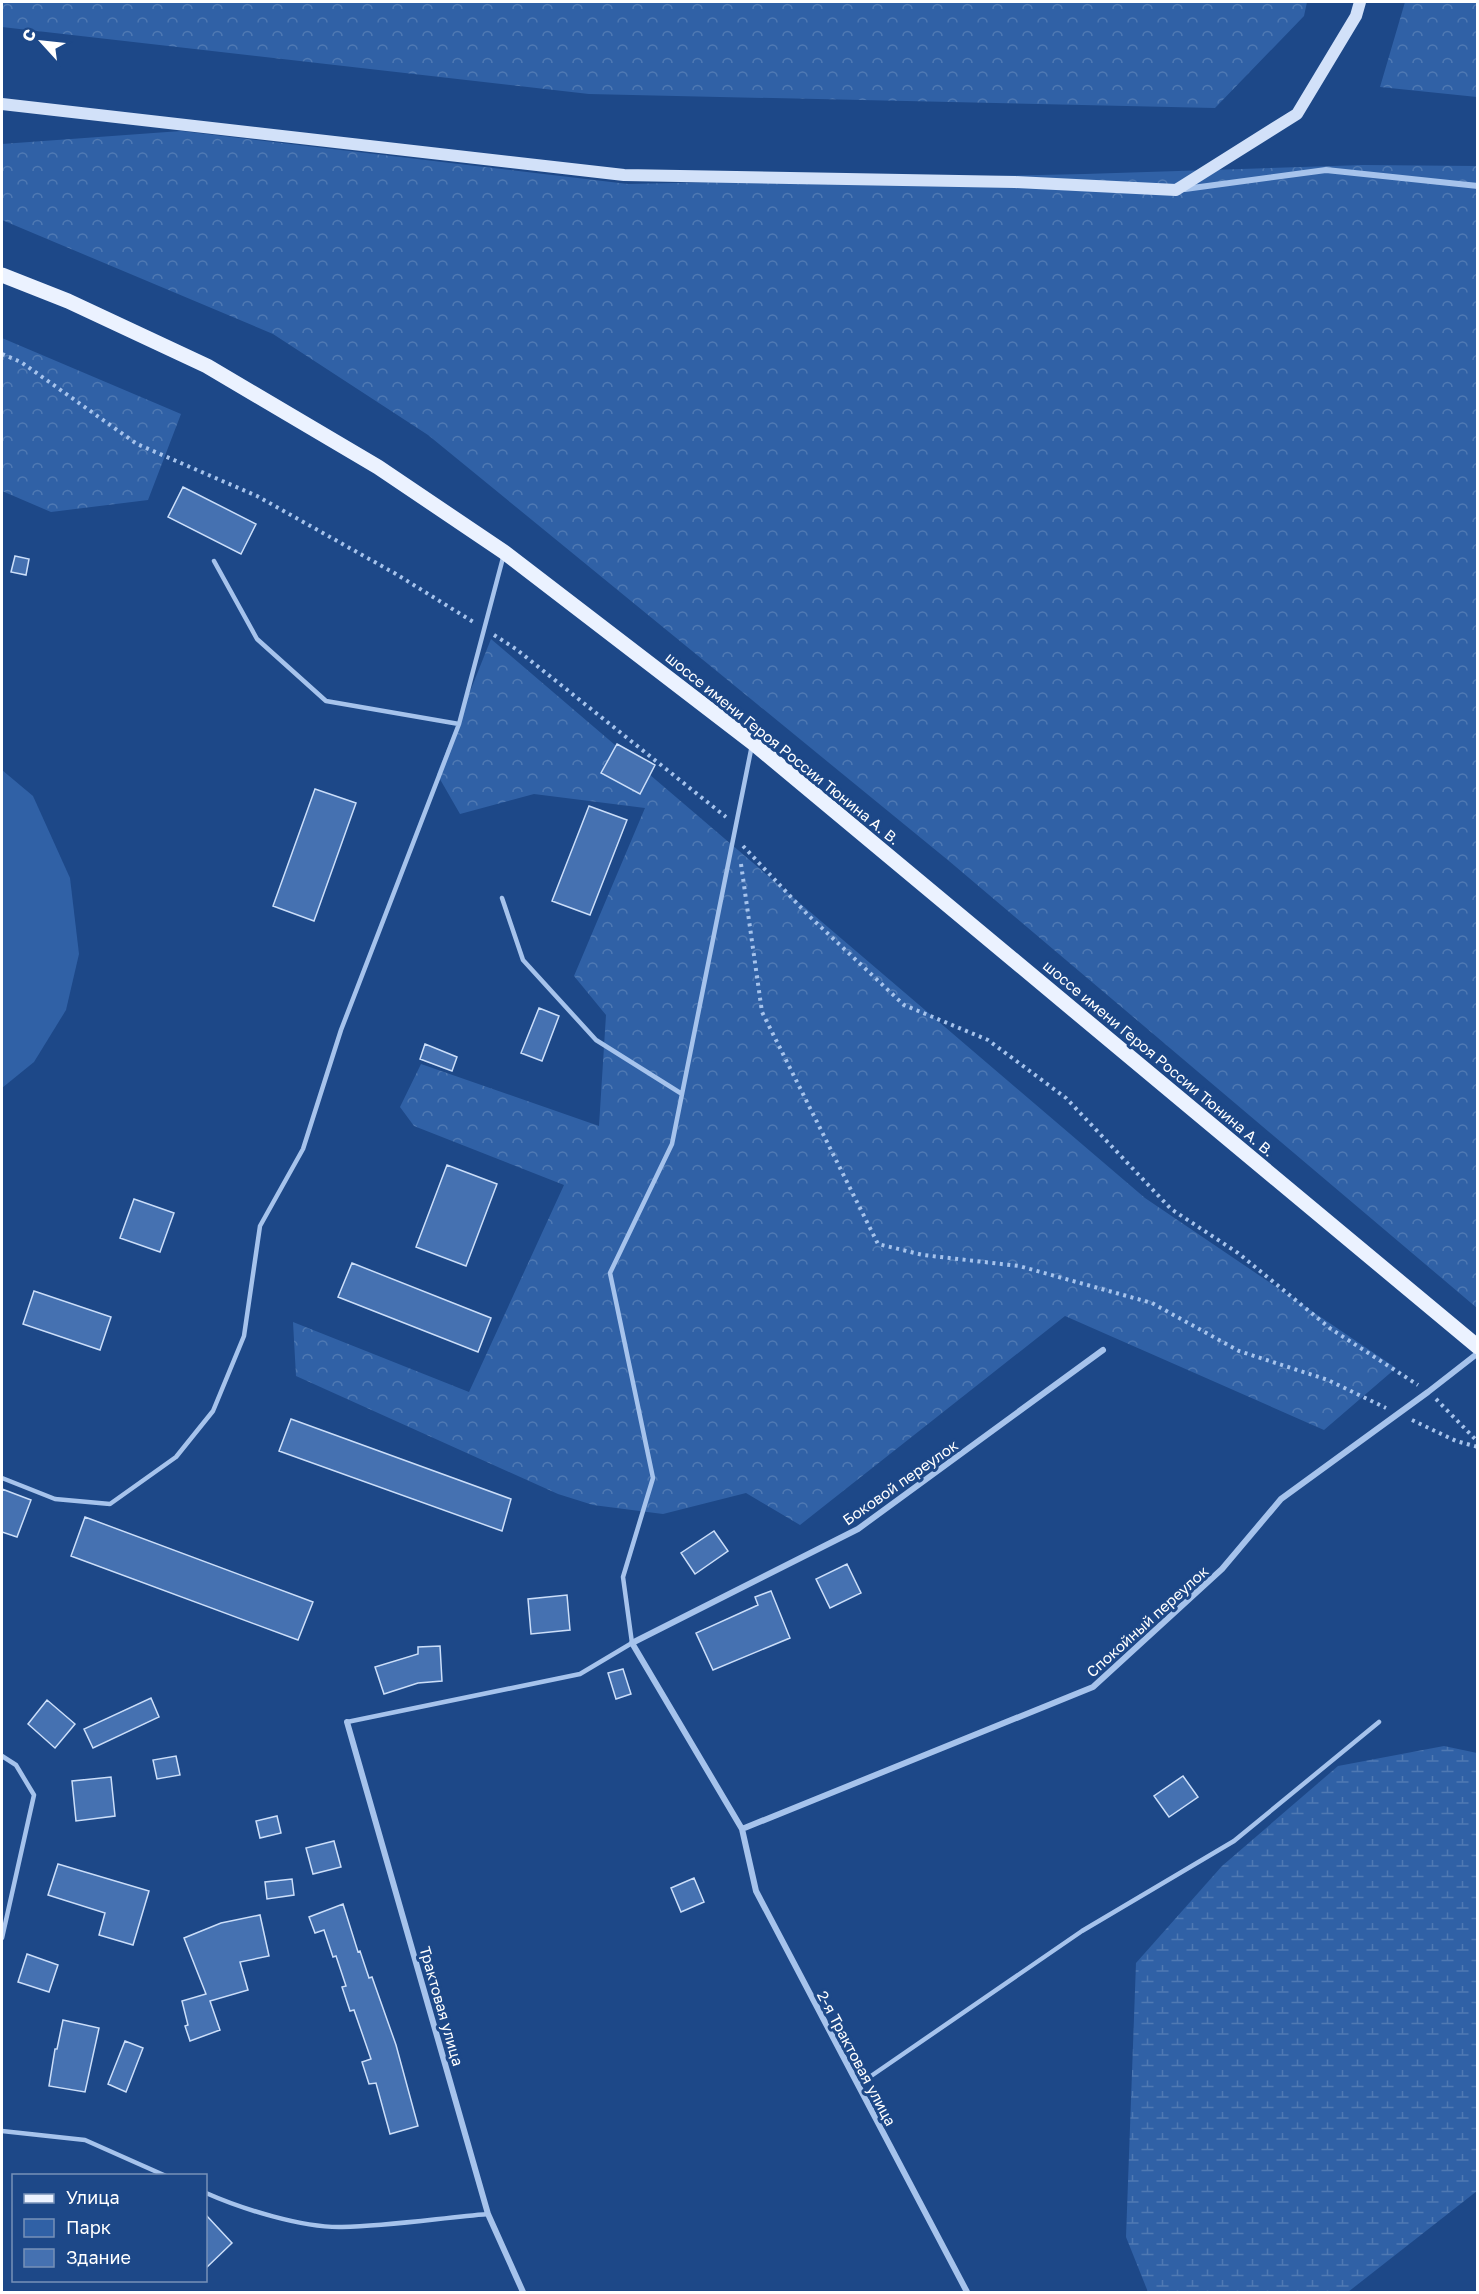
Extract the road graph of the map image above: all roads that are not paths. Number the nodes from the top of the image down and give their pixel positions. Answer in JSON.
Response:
{"nodes":[{"id":1,"x":1360,"y":2,"type":"edge"},
{"id":2,"x":2,"y":104,"type":"edge"},
{"id":3,"x":1478,"y":186,"type":"edge"},
{"id":4,"x":1176,"y":190,"type":"junction"},
{"id":5,"x":2,"y":274,"type":"edge"},
{"id":6,"x":504,"y":552,"type":"junction"},
{"id":7,"x":214,"y":561,"type":"dead end"},
{"id":8,"x":459,"y":724,"type":"junction"},
{"id":9,"x":753,"y":743,"type":"junction"},
{"id":10,"x":502,"y":898,"type":"dead end"},
{"id":11,"x":682,"y":1094,"type":"junction"},
{"id":12,"x":1478,"y":1347,"type":"edge"},
{"id":13,"x":1103,"y":1350,"type":"dead end"},
{"id":14,"x":1478,"y":1353,"type":"edge"},
{"id":15,"x":2,"y":1478,"type":"edge"},
{"id":16,"x":632,"y":1643,"type":"junction"},
{"id":17,"x":347,"y":1722,"type":"joint"},
{"id":18,"x":1379,"y":1722,"type":"dead end"},
{"id":19,"x":2,"y":1756,"type":"edge"},
{"id":20,"x":741,"y":1829,"type":"junction"},
{"id":21,"x":2,"y":1938,"type":"edge"},
{"id":22,"x":858,"y":2085,"type":"junction"},
{"id":23,"x":2,"y":2131,"type":"edge"},
{"id":24,"x":164,"y":2174,"type":"edge"},
{"id":25,"x":207,"y":2193,"type":"edge"},
{"id":26,"x":488,"y":2214,"type":"junction"},
{"id":27,"x":523,"y":2292,"type":"edge"},
{"id":28,"x":968,"y":2292,"type":"edge"}],
"edges":[{"from":1,"to":4,"type":"street"},
{"from":2,"to":4,"type":"street"},
{"from":3,"to":4,"type":"street"},
{"from":5,"to":6,"type":"main road","name":"шоссе имени Героя России Тюнина А. В."},
{"from":6,"to":8,"type":"lane"},
{"from":6,"to":9,"type":"main road","name":"шоссе имени Героя России Тюнина А. В."},
{"from":7,"to":8,"type":"lane"},
{"from":8,"to":15,"type":"lane"},
{"from":9,"to":11,"type":"lane"},
{"from":9,"to":12,"type":"main road","name":"шоссе имени Героя России Тюнина А. В."},
{"from":10,"to":11,"type":"lane"},
{"from":11,"to":16,"type":"lane"},
{"from":13,"to":16,"type":"street","name":"Боковой переулок"},
{"from":14,"to":20,"type":"street","name":"Спокойный переулок"},
{"from":16,"to":17,"type":"lane"},
{"from":16,"to":20,"type":"street","name":"2-я Трактовая улица"},
{"from":17,"to":26,"type":"street","name":"Трактовая улица"},
{"from":18,"to":22,"type":"lane"},
{"from":19,"to":21,"type":"lane"},
{"from":20,"to":22,"type":"street","name":"2-я Трактовая улица"},
{"from":22,"to":28,"type":"street","name":"2-я Трактовая улица"},
{"from":23,"to":24,"type":"lane"},
{"from":25,"to":26,"type":"lane"},
{"from":26,"to":27,"type":"street","name":"Трактовая улица"}]}
